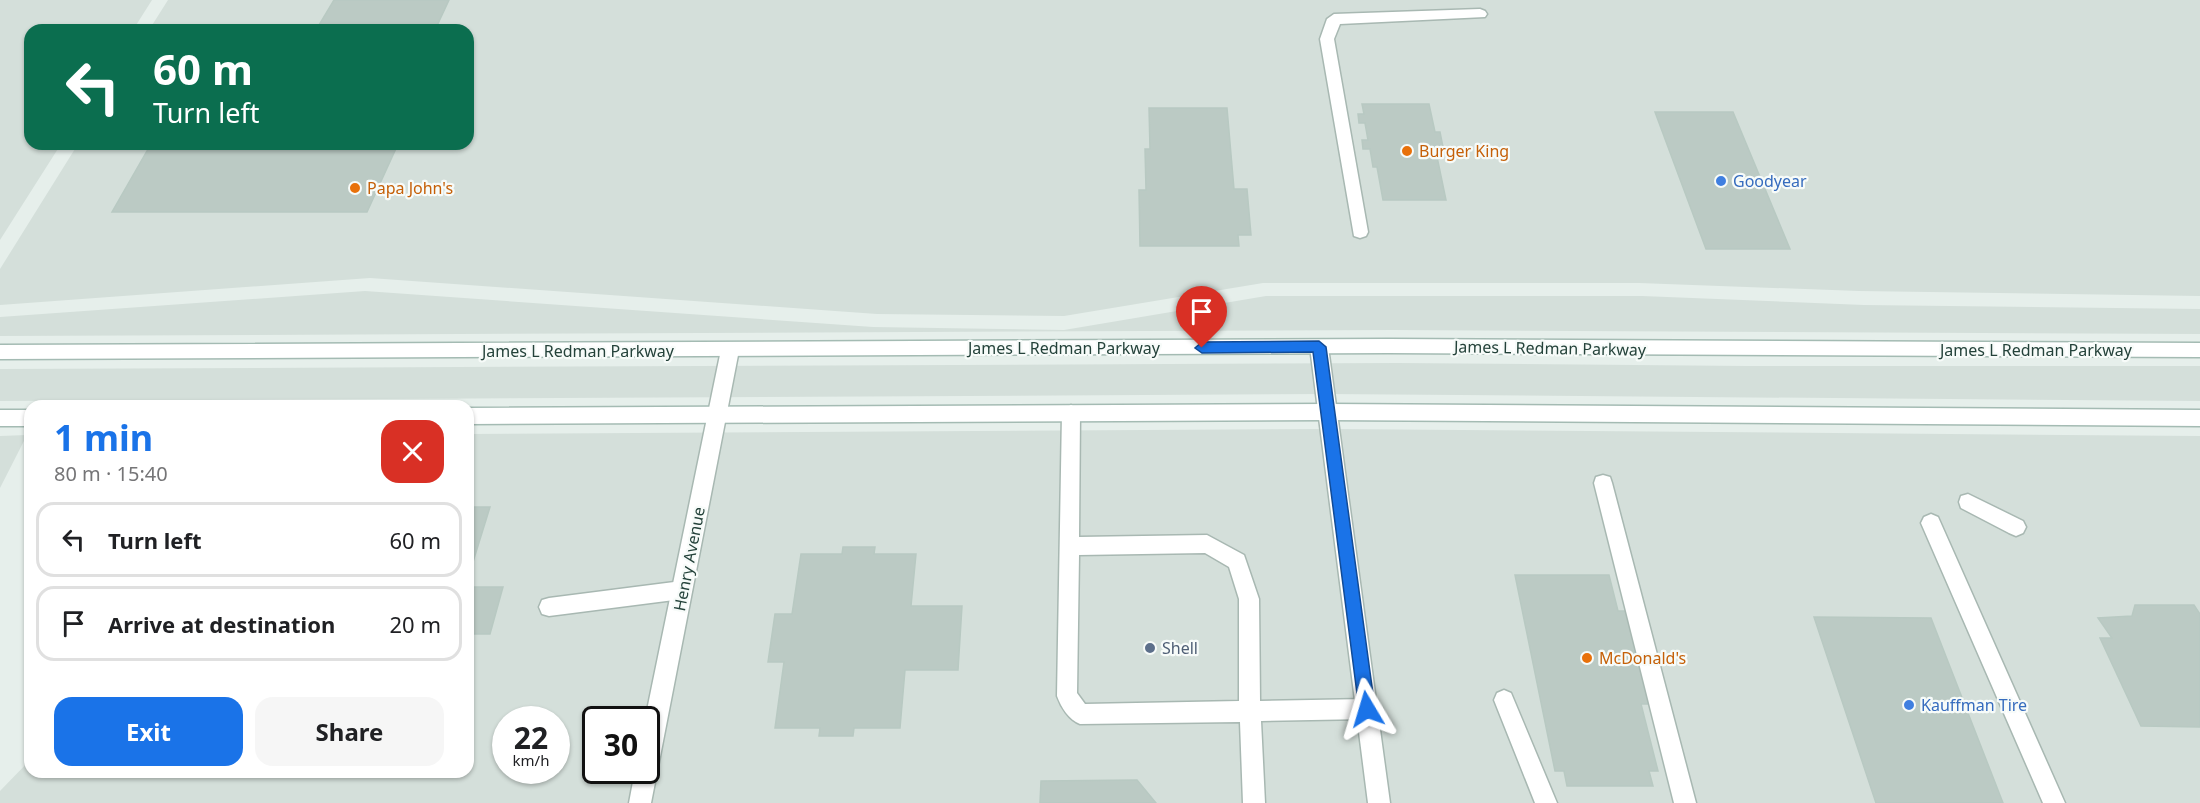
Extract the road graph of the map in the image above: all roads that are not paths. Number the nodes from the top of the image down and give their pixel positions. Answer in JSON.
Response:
{"nodes":[{"id":1,"x":1480,"y":14,"type":"dead end"},
{"id":2,"x":1360,"y":232,"type":"dead end"},
{"id":3,"x":1319,"y":347,"type":"junction"},
{"id":4,"x":730,"y":350,"type":"junction"},
{"id":5,"x":2200,"y":350,"type":"edge"},
{"id":6,"x":0,"y":352,"type":"edge"},
{"id":7,"x":1071,"y":412,"type":"junction"},
{"id":8,"x":1328,"y":412,"type":"junction"},
{"id":9,"x":718,"y":415,"type":"junction"},
{"id":10,"x":474,"y":416,"type":"edge"},
{"id":11,"x":0,"y":418,"type":"edge"},
{"id":12,"x":24,"y":418,"type":"edge"},
{"id":13,"x":2200,"y":418,"type":"edge"},
{"id":14,"x":1603,"y":483,"type":"dead end"},
{"id":15,"x":1968,"y":502,"type":"dead end"},
{"id":16,"x":1931,"y":523,"type":"dead end"},
{"id":17,"x":2016,"y":527,"type":"dead end"},
{"id":18,"x":1069,"y":546,"type":"junction"},
{"id":19,"x":682,"y":590,"type":"junction"},
{"id":20,"x":549,"y":607,"type":"dead end"},
{"id":21,"x":1504,"y":700,"type":"dead end"},
{"id":22,"x":659,"y":706,"type":"edge"},
{"id":23,"x":1367,"y":709,"type":"junction"},
{"id":24,"x":1250,"y":712,"type":"junction"},
{"id":25,"x":643,"y":784,"type":"edge"},
{"id":26,"x":640,"y":803,"type":"edge"},
{"id":27,"x":1254,"y":803,"type":"edge"},
{"id":28,"x":1379,"y":803,"type":"edge"},
{"id":29,"x":1546,"y":803,"type":"edge"},
{"id":30,"x":1685,"y":803,"type":"edge"},
{"id":31,"x":2054,"y":803,"type":"edge"}],
"edges":[{"from":1,"to":2,"type":"main road"},
{"from":3,"to":4,"type":"main road","name":"James L Redman Parkway"},
{"from":3,"to":5,"type":"main road","name":"James L Redman Parkway"},
{"from":3,"to":8,"type":"main road"},
{"from":4,"to":6,"type":"main road","name":"James L Redman Parkway"},
{"from":4,"to":9,"type":"main road","name":"Henry Avenue"},
{"from":7,"to":8,"type":"main road"},
{"from":7,"to":9,"type":"main road"},
{"from":7,"to":18,"type":"main road"},
{"from":8,"to":13,"type":"main road"},
{"from":8,"to":23,"type":"main road"},
{"from":9,"to":10,"type":"main road"},
{"from":9,"to":19,"type":"main road","name":"Henry Avenue"},
{"from":11,"to":12,"type":"main road"},
{"from":14,"to":30,"type":"main road"},
{"from":15,"to":17,"type":"main road"},
{"from":16,"to":31,"type":"main road"},
{"from":18,"to":24,"type":"main road"},
{"from":18,"to":24,"type":"main road"},
{"from":19,"to":20,"type":"main road"},
{"from":19,"to":22,"type":"main road","name":"Henry Avenue"},
{"from":21,"to":29,"type":"main road"},
{"from":23,"to":24,"type":"main road"},
{"from":23,"to":28,"type":"main road"},
{"from":24,"to":27,"type":"main road"},
{"from":25,"to":26,"type":"main road","name":"Henry Avenue"}]}
